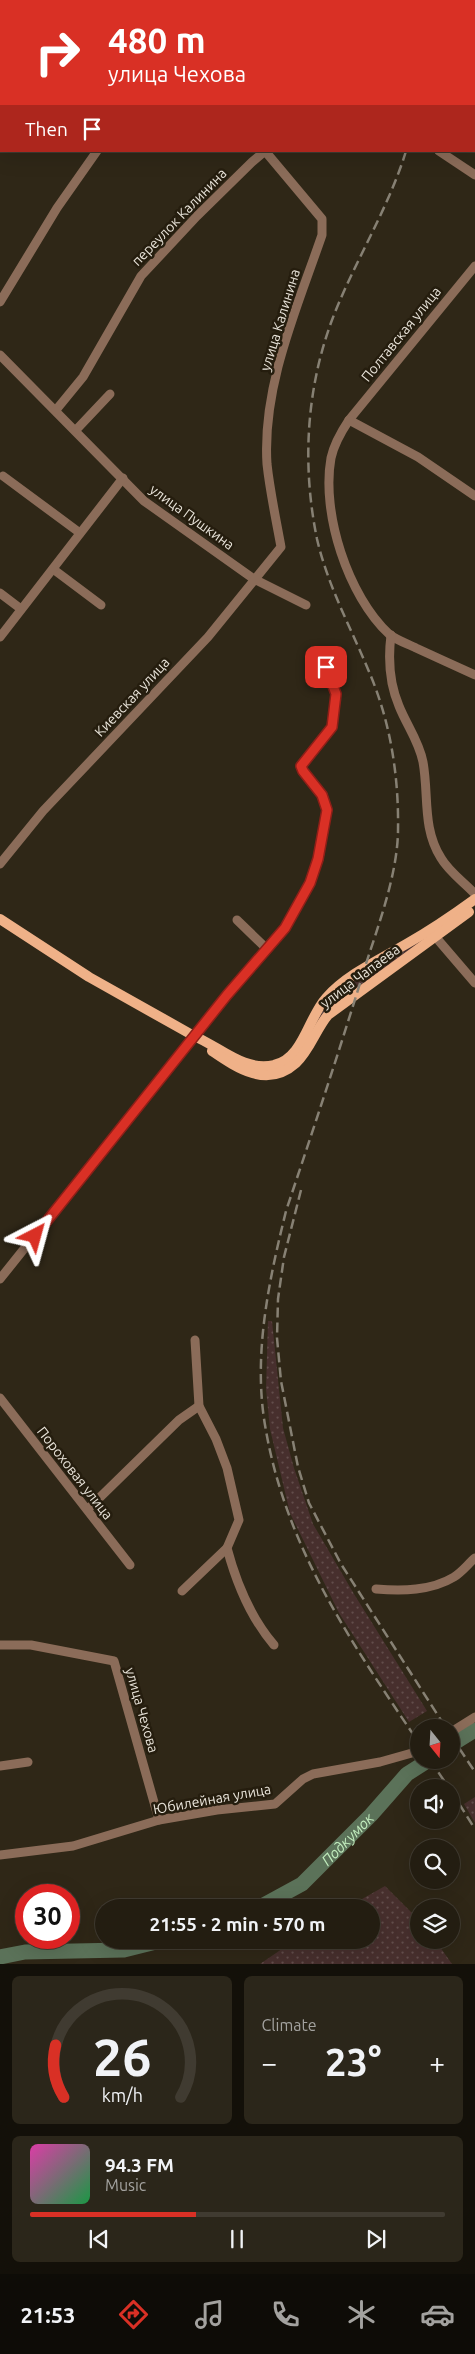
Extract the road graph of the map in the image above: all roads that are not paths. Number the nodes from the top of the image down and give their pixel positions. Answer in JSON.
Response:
{"nodes":[{"id":1,"x":96,"y":152,"type":"edge"},
{"id":2,"x":264,"y":152,"type":"edge"},
{"id":3,"x":266,"y":152,"type":"edge"},
{"id":4,"x":440,"y":152,"type":"edge"},
{"id":5,"x":475,"y":175,"type":"edge"},
{"id":6,"x":475,"y":266,"type":"edge"},
{"id":7,"x":0,"y":302,"type":"edge"},
{"id":8,"x":0,"y":355,"type":"edge"},
{"id":9,"x":110,"y":394,"type":"dead end"},
{"id":10,"x":56,"y":410,"type":"junction"},
{"id":11,"x":349,"y":420,"type":"junction"},
{"id":12,"x":76,"y":430,"type":"junction"},
{"id":13,"x":2,"y":476,"type":"dead end"},
{"id":14,"x":123,"y":478,"type":"junction"},
{"id":15,"x":475,"y":496,"type":"edge"},
{"id":16,"x":80,"y":533,"type":"junction"},
{"id":17,"x":281,"y":547,"type":"joint"},
{"id":18,"x":53,"y":568,"type":"junction"},
{"id":19,"x":254,"y":579,"type":"junction"},
{"id":20,"x":0,"y":593,"type":"edge"},
{"id":21,"x":101,"y":605,"type":"dead end"},
{"id":22,"x":306,"y":605,"type":"dead end"},
{"id":23,"x":21,"y":609,"type":"junction"},
{"id":24,"x":391,"y":636,"type":"junction"},
{"id":25,"x":0,"y":637,"type":"edge"},
{"id":26,"x":322,"y":654,"type":"dead end"},
{"id":27,"x":475,"y":676,"type":"edge"},
{"id":28,"x":0,"y":864,"type":"edge"},
{"id":29,"x":475,"y":894,"type":"edge"},
{"id":30,"x":475,"y":899,"type":"edge"},
{"id":31,"x":475,"y":908,"type":"edge"},
{"id":32,"x":0,"y":919,"type":"edge"},
{"id":33,"x":237,"y":920,"type":"dead end"},
{"id":34,"x":439,"y":941,"type":"dead end"},
{"id":35,"x":267,"y":949,"type":"junction"},
{"id":36,"x":475,"y":983,"type":"edge"},
{"id":37,"x":194,"y":1036,"type":"junction"},
{"id":38,"x":3,"y":1269,"type":"edge"},
{"id":39,"x":0,"y":1279,"type":"edge"},
{"id":40,"x":195,"y":1340,"type":"dead end"},
{"id":41,"x":0,"y":1398,"type":"edge"},
{"id":42,"x":199,"y":1406,"type":"junction"},
{"id":43,"x":88,"y":1509,"type":"junction"},
{"id":44,"x":227,"y":1548,"type":"junction"},
{"id":45,"x":475,"y":1558,"type":"edge"},
{"id":46,"x":130,"y":1565,"type":"dead end"},
{"id":47,"x":182,"y":1590,"type":"dead end"},
{"id":48,"x":376,"y":1590,"type":"dead end"},
{"id":49,"x":274,"y":1644,"type":"dead end"},
{"id":50,"x":0,"y":1645,"type":"edge"},
{"id":51,"x":475,"y":1717,"type":"edge"},
{"id":52,"x":460,"y":1726,"type":"edge"},
{"id":53,"x":410,"y":1754,"type":"edge"},
{"id":54,"x":28,"y":1762,"type":"dead end"},
{"id":55,"x":0,"y":1766,"type":"edge"},
{"id":56,"x":159,"y":1820,"type":"junction"},
{"id":57,"x":0,"y":1855,"type":"edge"}],
"edges":[{"from":1,"to":7,"type":"street"},
{"from":2,"to":10,"type":"street","name":"переулок Калинина"},
{"from":3,"to":17,"type":"street","name":"улица Калинина"},
{"from":4,"to":5,"type":"street"},
{"from":6,"to":11,"type":"street","name":"Полтавская улица"},
{"from":8,"to":10,"type":"street","name":"улица Пушкина"},
{"from":9,"to":12,"type":"street"},
{"from":10,"to":12,"type":"street","name":"улица Пушкина"},
{"from":11,"to":15,"type":"street"},
{"from":11,"to":24,"type":"street","name":"Полтавская улица"},
{"from":12,"to":14,"type":"street","name":"улица Пушкина"},
{"from":13,"to":16,"type":"street"},
{"from":14,"to":16,"type":"street"},
{"from":14,"to":19,"type":"street","name":"улица Пушкина"},
{"from":16,"to":18,"type":"street"},
{"from":17,"to":19,"type":"street","name":"Киевская улица"},
{"from":18,"to":21,"type":"street"},
{"from":18,"to":23,"type":"street"},
{"from":19,"to":22,"type":"street","name":"улица Пушкина"},
{"from":19,"to":28,"type":"street","name":"Киевская улица"},
{"from":20,"to":23,"type":"street"},
{"from":23,"to":25,"type":"street"},
{"from":24,"to":27,"type":"street"},
{"from":24,"to":29,"type":"street"},
{"from":26,"to":35,"type":"street"},
{"from":30,"to":37,"type":"main road","name":"улица Чапаева"},
{"from":31,"to":37,"type":"main road","name":"улица Чапаева"},
{"from":32,"to":37,"type":"main road","name":"улица Чапаева"},
{"from":33,"to":35,"type":"street"},
{"from":34,"to":36,"type":"street"},
{"from":35,"to":37,"type":"street"},
{"from":37,"to":38,"type":"street"},
{"from":38,"to":39,"type":"street"},
{"from":40,"to":42,"type":"street"},
{"from":41,"to":43,"type":"street","name":"Пороховая улица"},
{"from":42,"to":43,"type":"street"},
{"from":42,"to":44,"type":"street"},
{"from":43,"to":46,"type":"street","name":"Пороховая улица"},
{"from":44,"to":47,"type":"street"},
{"from":44,"to":49,"type":"street"},
{"from":45,"to":48,"type":"street"},
{"from":50,"to":56,"type":"street","name":"улица Чехова"},
{"from":51,"to":52,"type":"street"},
{"from":53,"to":56,"type":"street","name":"Юбилейная улица"},
{"from":54,"to":55,"type":"street"},
{"from":56,"to":57,"type":"street","name":"Юбилейная улица"}]}
